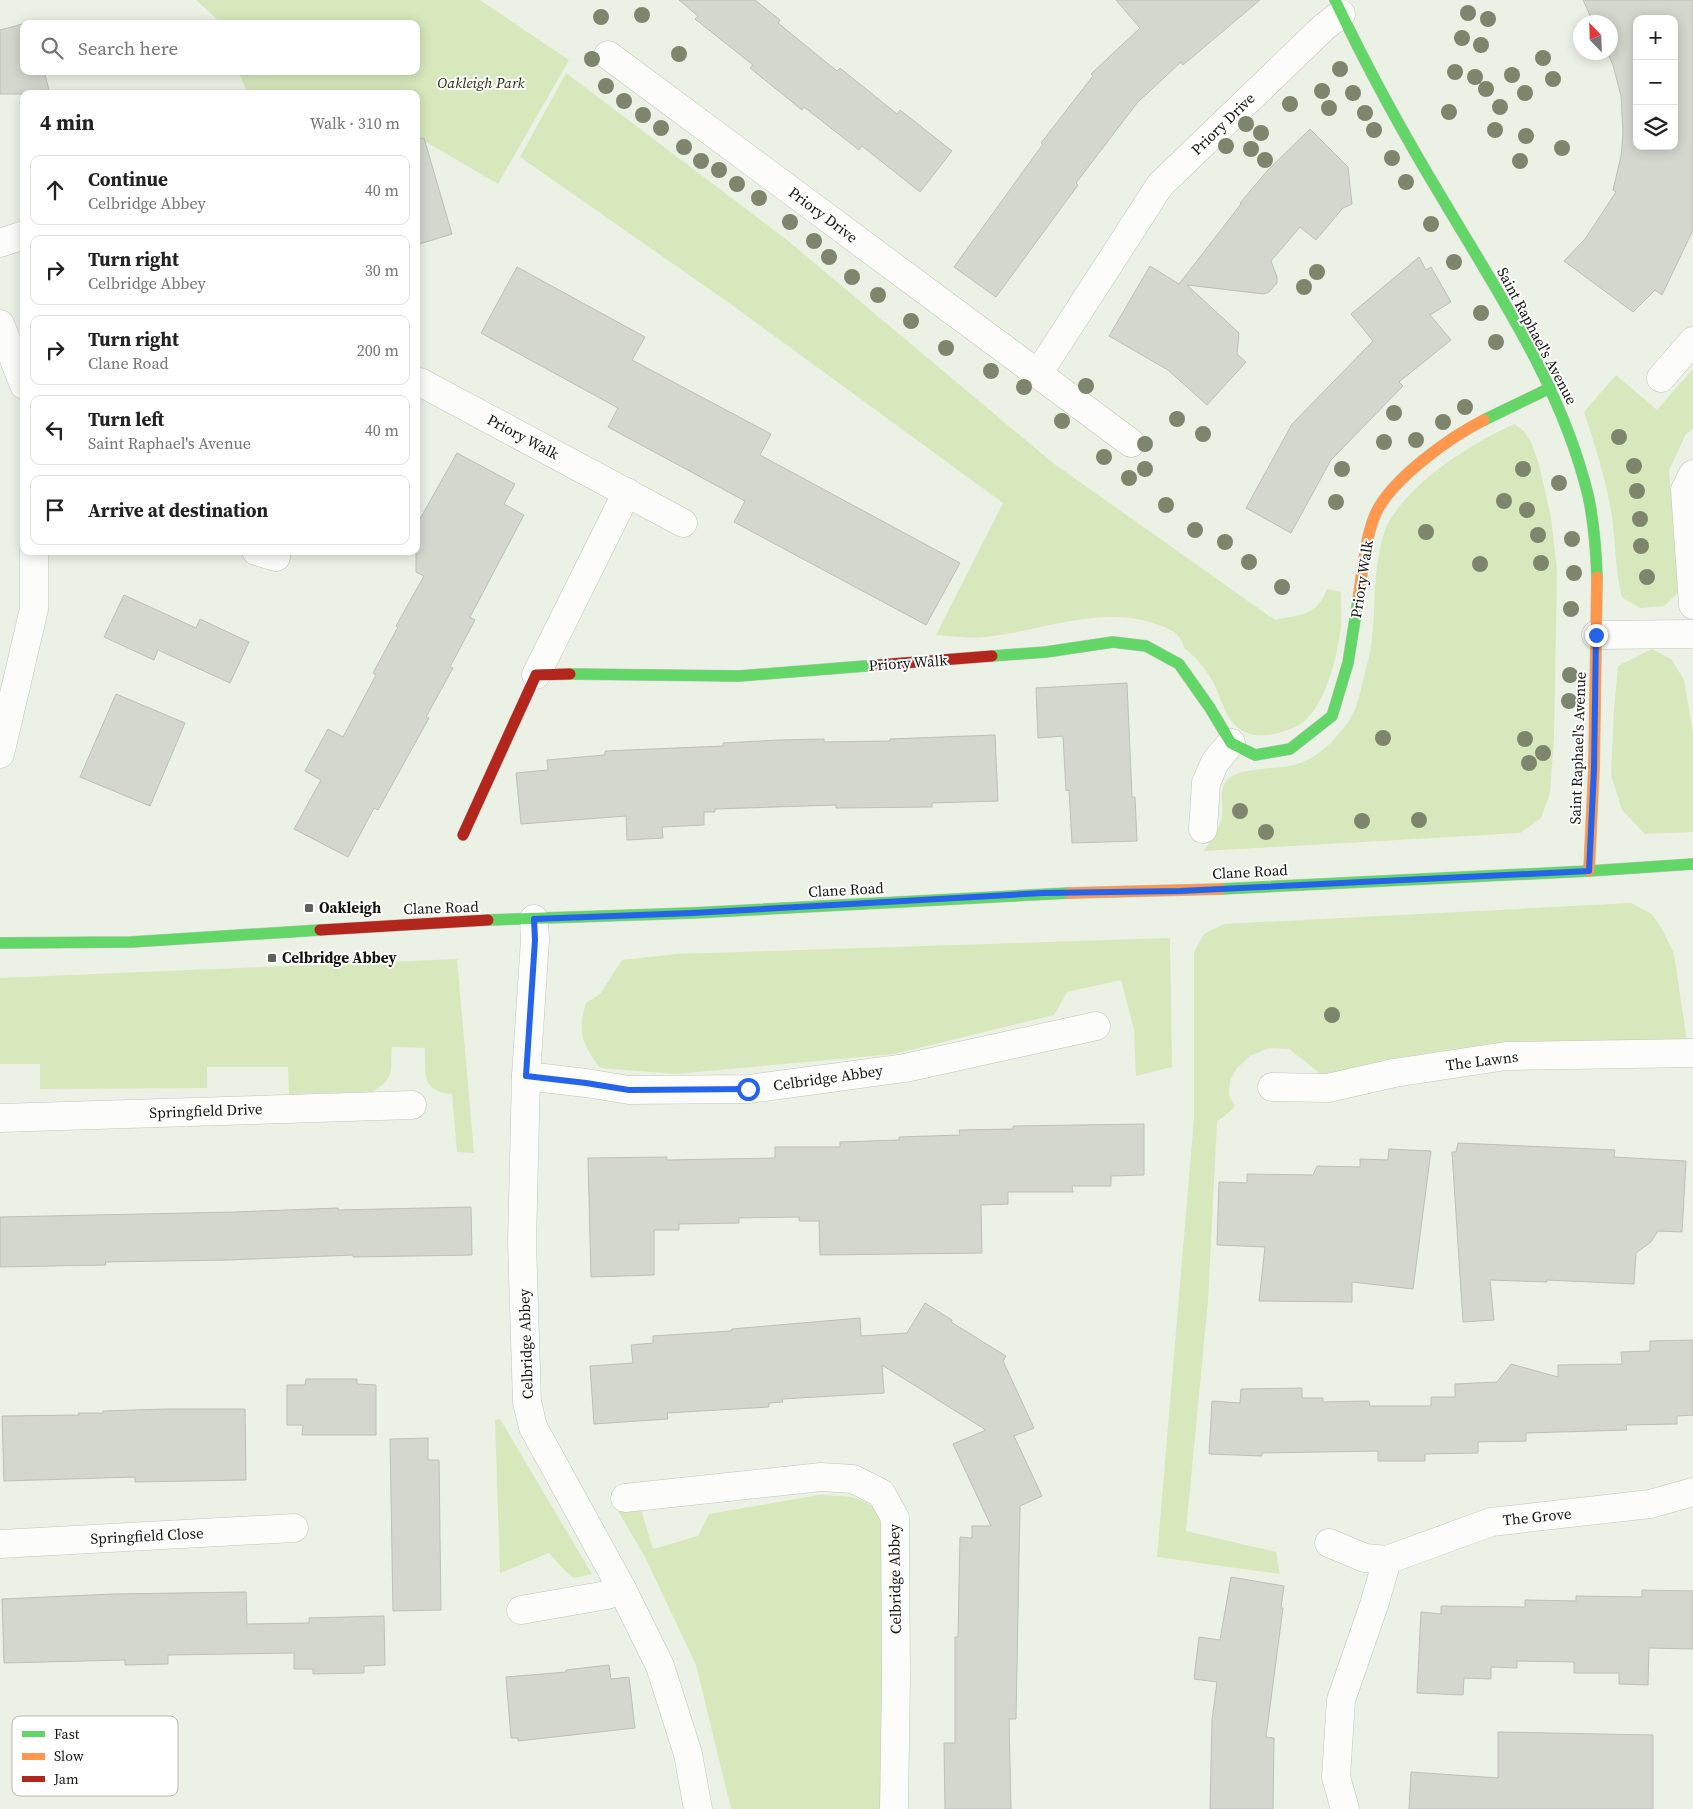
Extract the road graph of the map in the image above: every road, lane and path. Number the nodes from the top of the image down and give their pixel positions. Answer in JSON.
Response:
{"nodes":[{"id":1,"x":1338,"y":7,"type":"edge"},
{"id":2,"x":608,"y":55,"type":"dead end"},
{"id":3,"x":20,"y":236,"type":"edge"},
{"id":4,"x":0,"y":243,"type":"edge"},
{"id":5,"x":0,"y":324,"type":"edge"},
{"id":6,"x":1693,"y":341,"type":"edge"},
{"id":7,"x":1038,"y":374,"type":"junction"},
{"id":8,"x":20,"y":375,"type":"edge"},
{"id":9,"x":1661,"y":378,"type":"dead end"},
{"id":10,"x":420,"y":382,"type":"dead end"},
{"id":11,"x":1550,"y":388,"type":"junction"},
{"id":12,"x":1130,"y":443,"type":"dead end"},
{"id":13,"x":1693,"y":474,"type":"edge"},
{"id":14,"x":627,"y":492,"type":"junction"},
{"id":15,"x":684,"y":523,"type":"dead end"},
{"id":16,"x":34,"y":555,"type":"edge"},
{"id":17,"x":1693,"y":605,"type":"edge"},
{"id":18,"x":1693,"y":634,"type":"edge"},
{"id":19,"x":1596,"y":635,"type":"junction"},
{"id":20,"x":536,"y":675,"type":"junction"},
{"id":21,"x":2,"y":737,"type":"edge"},
{"id":22,"x":1231,"y":744,"type":"junction"},
{"id":23,"x":1203,"y":829,"type":"dead end"},
{"id":24,"x":463,"y":835,"type":"dead end"},
{"id":25,"x":1693,"y":864,"type":"edge"},
{"id":26,"x":1589,"y":871,"type":"junction"},
{"id":27,"x":534,"y":919,"type":"junction"},
{"id":28,"x":0,"y":942,"type":"edge"},
{"id":29,"x":1096,"y":1026,"type":"dead end"},
{"id":30,"x":1693,"y":1053,"type":"edge"},
{"id":31,"x":526,"y":1076,"type":"junction"},
{"id":32,"x":1272,"y":1087,"type":"dead end"},
{"id":33,"x":412,"y":1105,"type":"dead end"},
{"id":34,"x":0,"y":1118,"type":"edge"},
{"id":35,"x":1693,"y":1492,"type":"edge"},
{"id":36,"x":625,"y":1498,"type":"dead end"},
{"id":37,"x":294,"y":1528,"type":"dead end"},
{"id":38,"x":0,"y":1544,"type":"edge"},
{"id":39,"x":1329,"y":1544,"type":"dead end"},
{"id":40,"x":1387,"y":1560,"type":"junction"},
{"id":41,"x":622,"y":1590,"type":"junction"},
{"id":42,"x":520,"y":1610,"type":"dead end"},
{"id":43,"x":698,"y":1809,"type":"edge"},
{"id":44,"x":894,"y":1809,"type":"edge"},
{"id":45,"x":1345,"y":1809,"type":"edge"}],
"edges":[{"from":1,"to":7,"type":"street","name":"Priory Drive"},
{"from":1,"to":11,"type":"street","name":"Saint Raphael's Avenue"},
{"from":2,"to":7,"type":"street","name":"Priory Drive"},
{"from":3,"to":4,"type":"street"},
{"from":5,"to":8,"type":"street"},
{"from":6,"to":9,"type":"street"},
{"from":7,"to":12,"type":"street","name":"Priory Drive"},
{"from":10,"to":14,"type":"street","name":"Priory Walk"},
{"from":11,"to":19,"type":"street","name":"Saint Raphael's Avenue"},
{"from":11,"to":22,"type":"street","name":"Priory Walk"},
{"from":13,"to":17,"type":"street"},
{"from":14,"to":15,"type":"street","name":"Priory Walk"},
{"from":14,"to":20,"type":"street"},
{"from":16,"to":21,"type":"street"},
{"from":18,"to":19,"type":"street"},
{"from":19,"to":26,"type":"street","name":"Saint Raphael's Avenue"},
{"from":20,"to":22,"type":"street","name":"Priory Walk"},
{"from":20,"to":24,"type":"street"},
{"from":22,"to":23,"type":"street"},
{"from":25,"to":26,"type":"street","name":"Clane Road"},
{"from":26,"to":27,"type":"street","name":"Clane Road"},
{"from":27,"to":28,"type":"street","name":"Clane Road"},
{"from":27,"to":31,"type":"street","name":"Celbridge Abbey"},
{"from":29,"to":31,"type":"street","name":"Celbridge Abbey"},
{"from":30,"to":32,"type":"street","name":"The Lawns"},
{"from":31,"to":41,"type":"street","name":"Celbridge Abbey"},
{"from":33,"to":34,"type":"street","name":"Springfield Drive"},
{"from":35,"to":40,"type":"street","name":"The Grove"},
{"from":36,"to":44,"type":"street","name":"Celbridge Abbey"},
{"from":37,"to":38,"type":"street","name":"Springfield Close"},
{"from":39,"to":40,"type":"street","name":"The Grove"},
{"from":40,"to":45,"type":"street"},
{"from":41,"to":42,"type":"street"},
{"from":41,"to":43,"type":"street","name":"Celbridge Abbey"}]}
